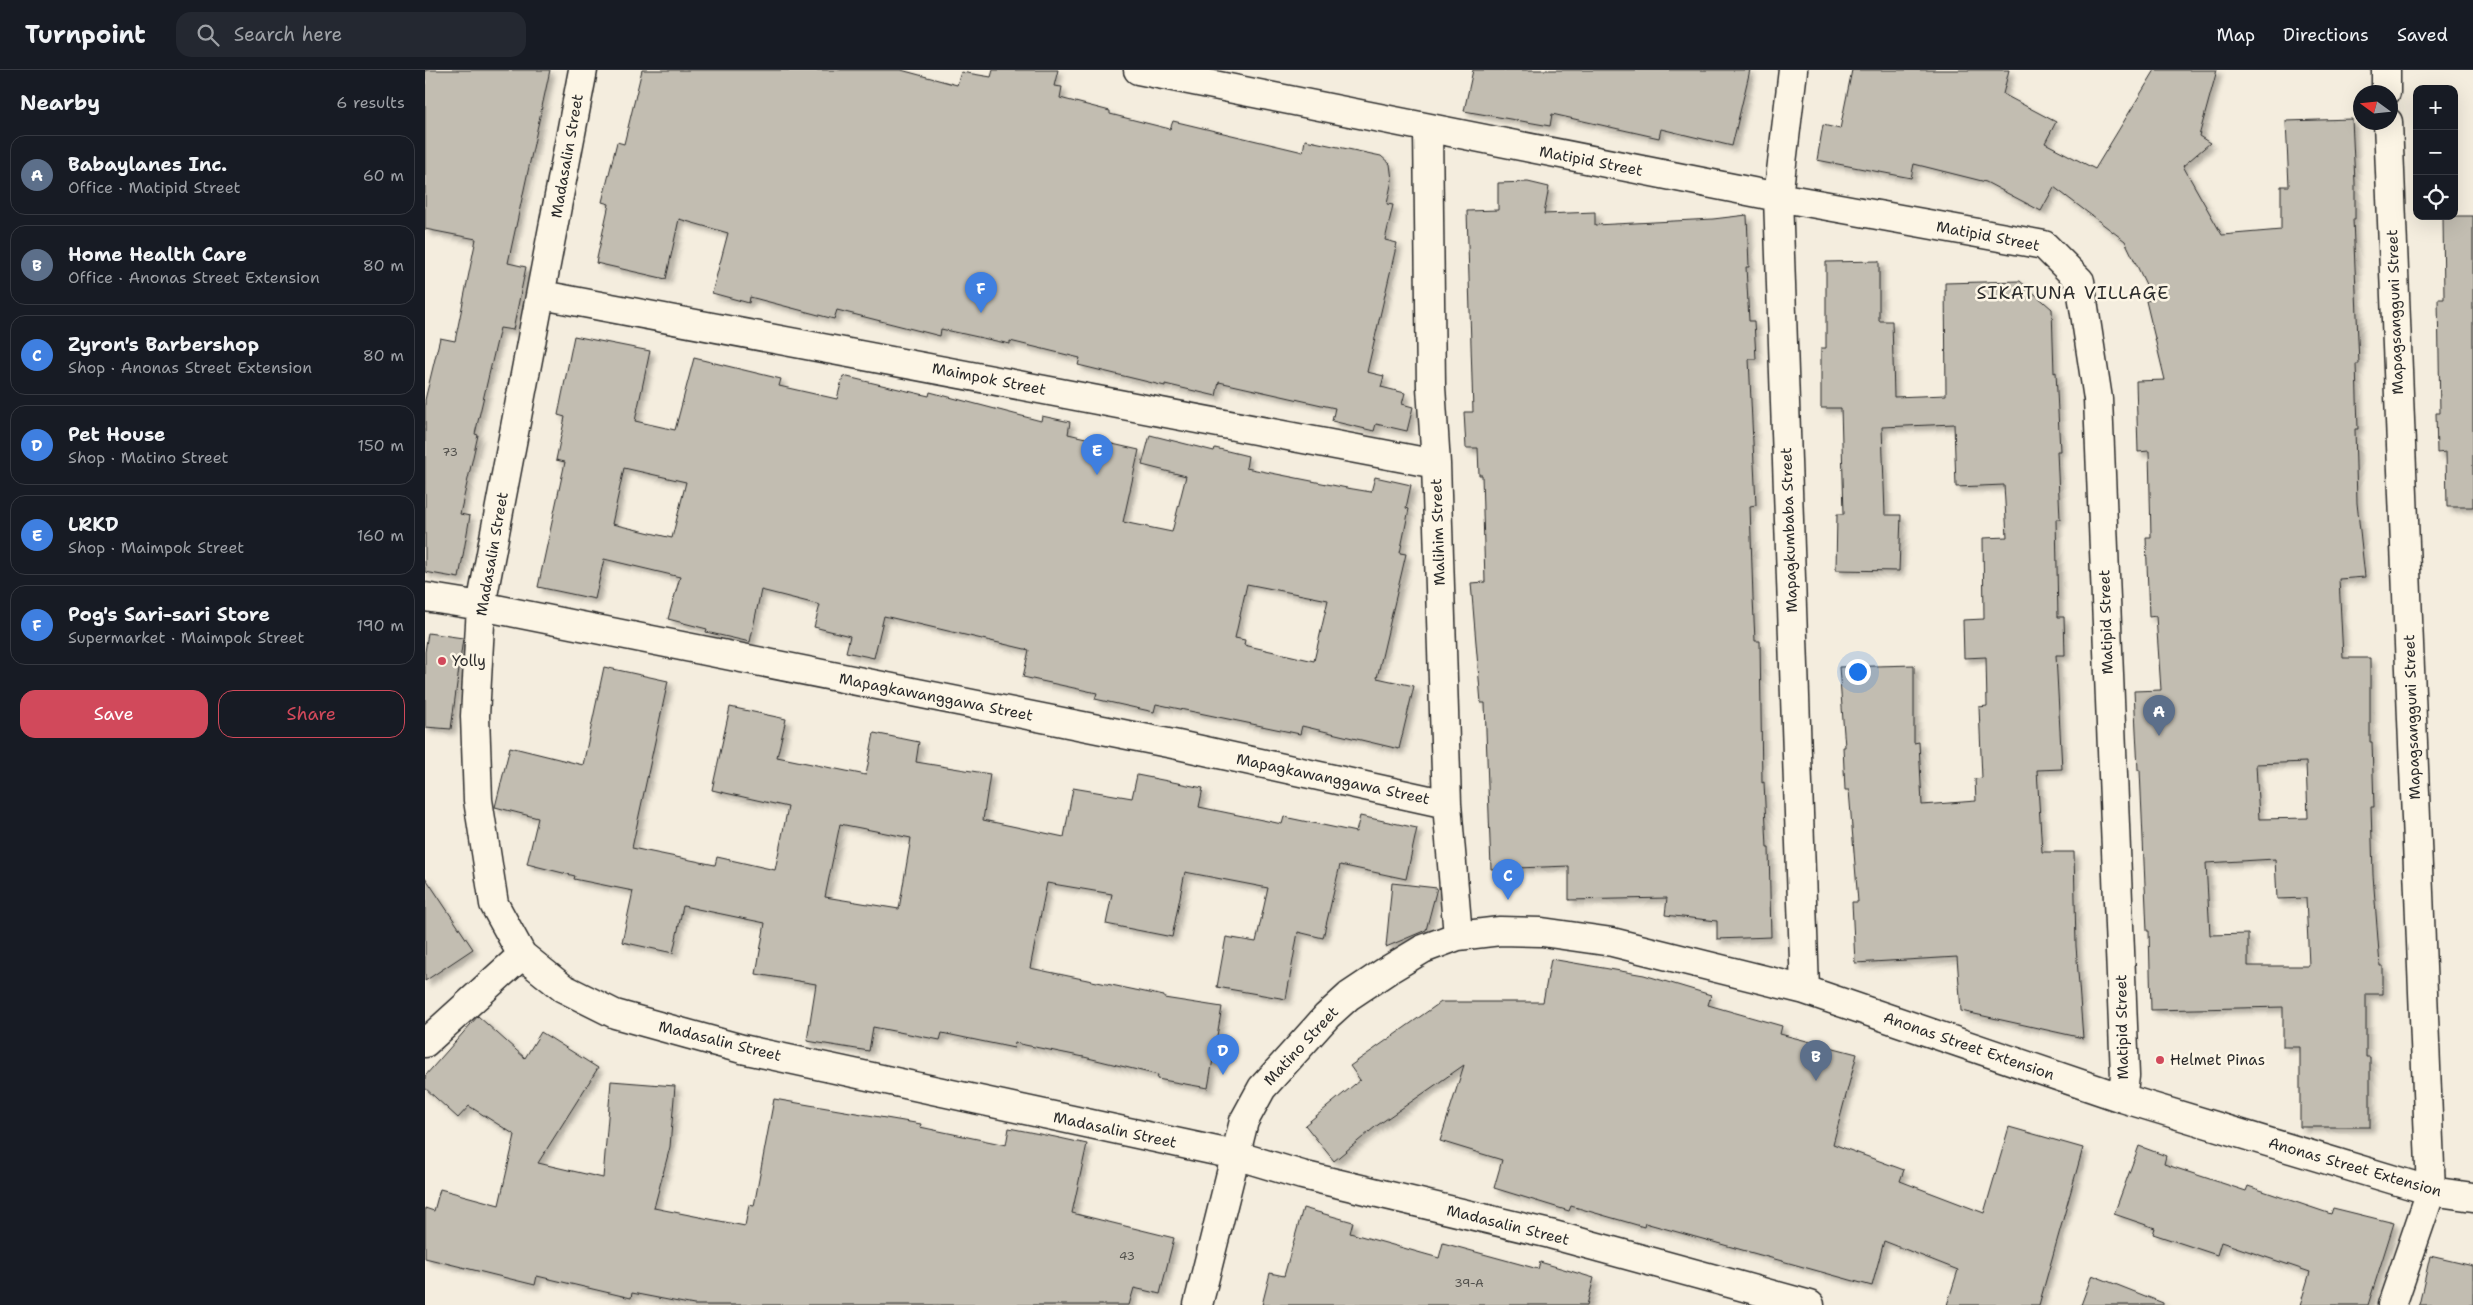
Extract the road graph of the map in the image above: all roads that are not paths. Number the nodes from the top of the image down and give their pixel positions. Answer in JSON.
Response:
{"nodes":[{"id":1,"x":583,"y":70,"type":"edge"},
{"id":2,"x":1139,"y":70,"type":"edge"},
{"id":3,"x":1793,"y":70,"type":"edge"},
{"id":4,"x":2385,"y":70,"type":"edge"},
{"id":5,"x":2386,"y":85,"type":"edge"},
{"id":6,"x":1428,"y":129,"type":"junction"},
{"id":7,"x":2388,"y":130,"type":"edge"},
{"id":8,"x":1778,"y":197,"type":"junction"},
{"id":9,"x":542,"y":295,"type":"junction"},
{"id":10,"x":1436,"y":464,"type":"junction"},
{"id":11,"x":425,"y":597,"type":"edge"},
{"id":12,"x":481,"y":606,"type":"junction"},
{"id":13,"x":1447,"y":804,"type":"junction"},
{"id":14,"x":1458,"y":936,"type":"junction"},
{"id":15,"x":522,"y":955,"type":"junction"},
{"id":16,"x":1805,"y":990,"type":"junction"},
{"id":17,"x":425,"y":1043,"type":"edge"},
{"id":18,"x":2122,"y":1098,"type":"junction"},
{"id":19,"x":1235,"y":1155,"type":"junction"},
{"id":20,"x":2431,"y":1191,"type":"junction"},
{"id":21,"x":2473,"y":1197,"type":"edge"},
{"id":22,"x":1198,"y":1305,"type":"edge"},
{"id":23,"x":1810,"y":1305,"type":"edge"},
{"id":24,"x":2392,"y":1305,"type":"edge"}],
"edges":[{"from":1,"to":9,"type":"street","name":"Madasalin Street"},
{"from":2,"to":6,"type":"street","name":"Matipid Street"},
{"from":3,"to":8,"type":"street","name":"Mapagkumbaba Street"},
{"from":4,"to":5,"type":"street"},
{"from":6,"to":8,"type":"street","name":"Matipid Street"},
{"from":6,"to":10,"type":"street","name":"Malihim Street"},
{"from":7,"to":20,"type":"street","name":"Mapagsangguni Street"},
{"from":8,"to":16,"type":"street","name":"Mapagkumbaba Street"},
{"from":8,"to":18,"type":"street","name":"Matipid Street"},
{"from":9,"to":10,"type":"street","name":"Maimpok Street"},
{"from":9,"to":12,"type":"street","name":"Madasalin Street"},
{"from":10,"to":13,"type":"street","name":"Malihim Street"},
{"from":11,"to":12,"type":"street","name":"Mapagkawanggawa Street"},
{"from":12,"to":13,"type":"street","name":"Mapagkawanggawa Street"},
{"from":12,"to":15,"type":"street","name":"Madasalin Street"},
{"from":13,"to":14,"type":"street","name":"Malihim Street"},
{"from":14,"to":16,"type":"street","name":"Anonas Street Extension"},
{"from":14,"to":19,"type":"street","name":"Matino Street"},
{"from":15,"to":17,"type":"street"},
{"from":15,"to":19,"type":"street","name":"Madasalin Street"},
{"from":16,"to":18,"type":"street","name":"Anonas Street Extension"},
{"from":18,"to":20,"type":"street","name":"Anonas Street Extension"},
{"from":19,"to":22,"type":"street","name":"Matino Street"},
{"from":19,"to":23,"type":"street","name":"Madasalin Street"},
{"from":20,"to":21,"type":"street","name":"Anonas Street Extension"},
{"from":20,"to":24,"type":"street","name":"Mapagsangguni Street"}]}
